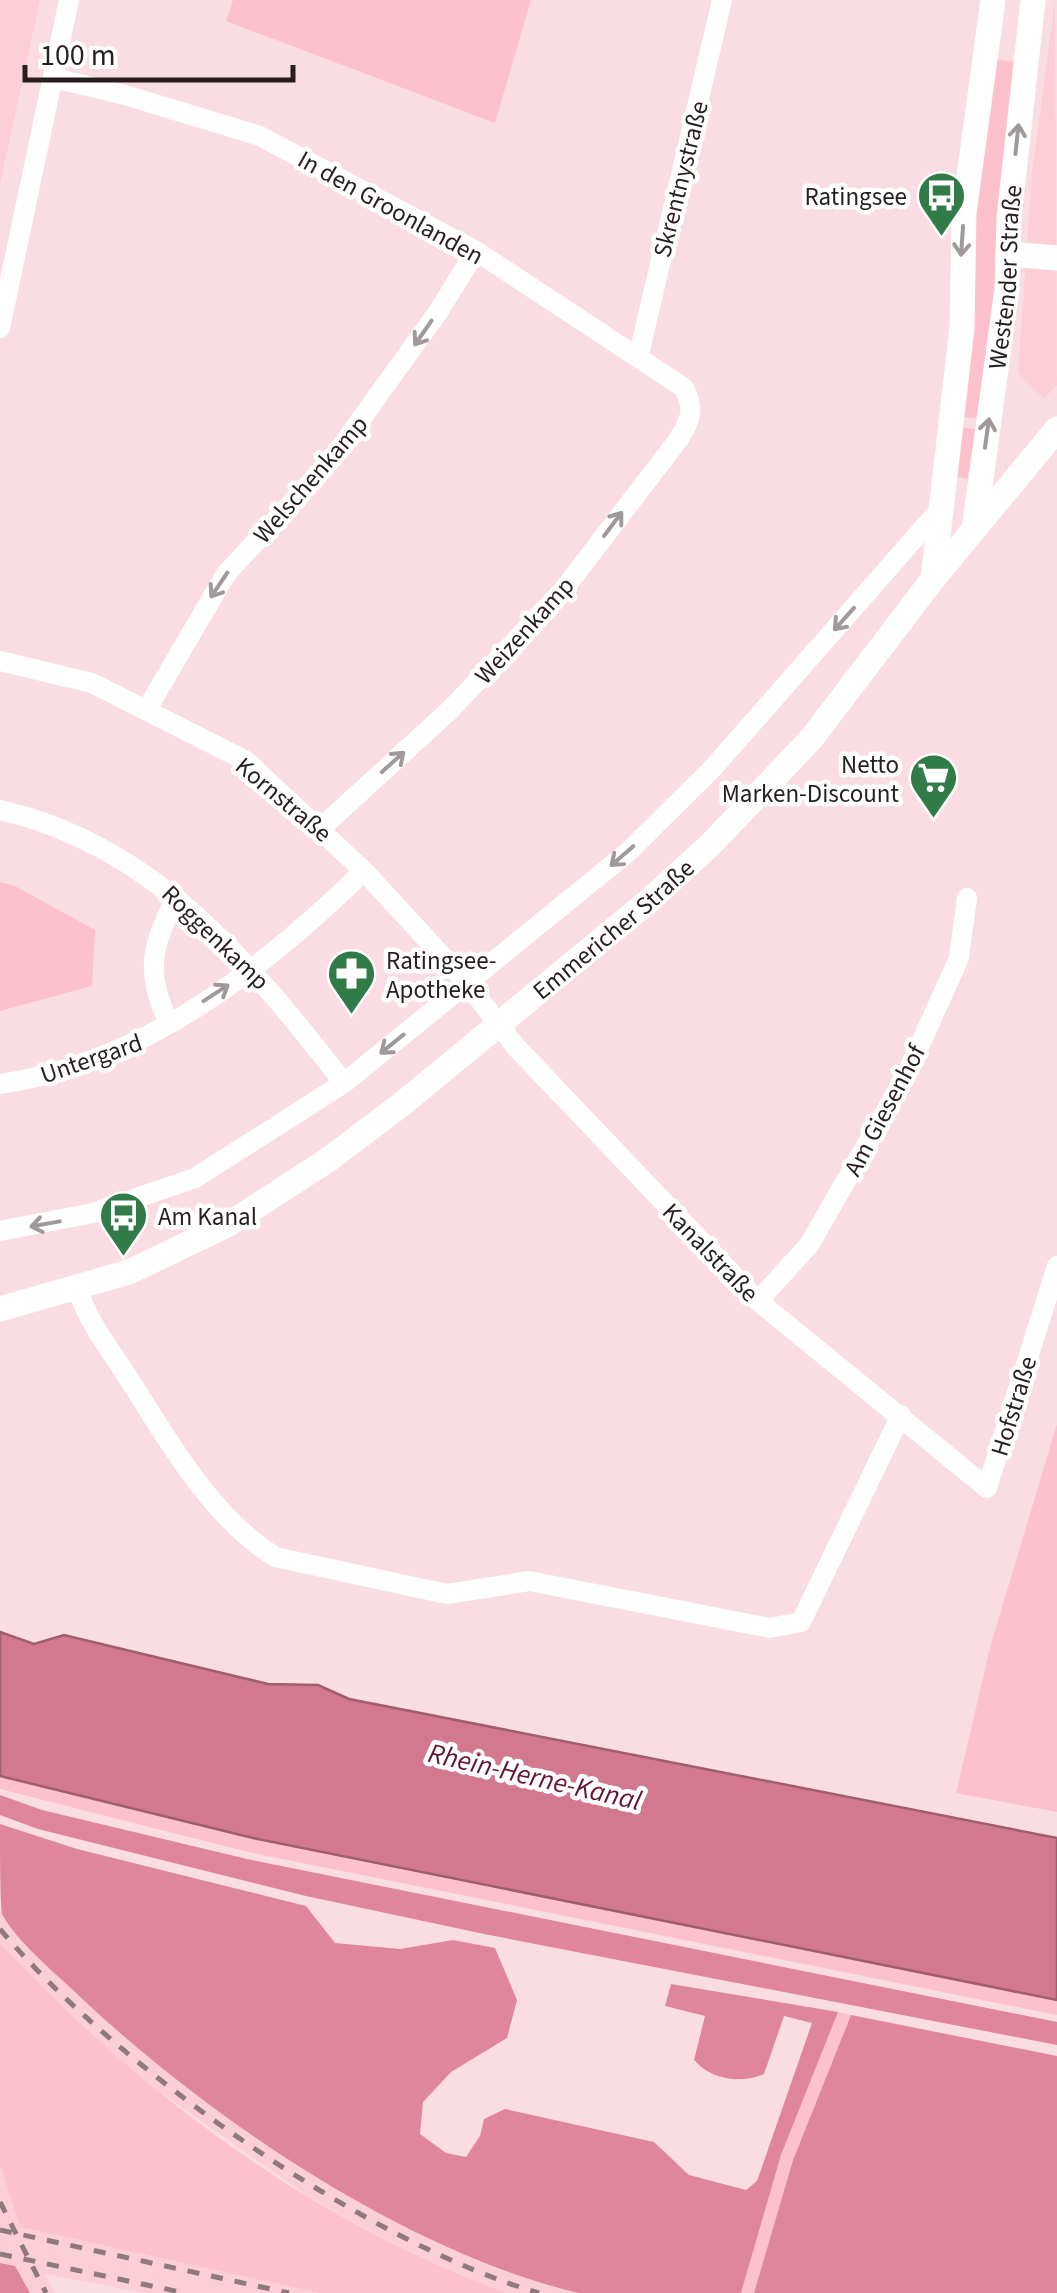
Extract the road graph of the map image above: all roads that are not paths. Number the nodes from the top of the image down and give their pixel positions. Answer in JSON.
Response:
{"nodes":[{"id":1,"x":70,"y":0,"type":"edge"},
{"id":2,"x":722,"y":0,"type":"edge"},
{"id":3,"x":992,"y":6,"type":"edge"},
{"id":4,"x":1032,"y":11,"type":"edge"},
{"id":5,"x":54,"y":78,"type":"junction"},
{"id":6,"x":476,"y":251,"type":"junction"},
{"id":7,"x":1008,"y":254,"type":"junction"},
{"id":8,"x":1057,"y":258,"type":"edge"},
{"id":9,"x":0,"y":328,"type":"edge"},
{"id":10,"x":638,"y":358,"type":"junction"},
{"id":11,"x":692,"y":405,"type":"joint"},
{"id":12,"x":1056,"y":432,"type":"edge"},
{"id":13,"x":942,"y":507,"type":"junction"},
{"id":14,"x":974,"y":530,"type":"junction"},
{"id":15,"x":908,"y":546,"type":"junction"},
{"id":16,"x":940,"y":564,"type":"junction"},
{"id":17,"x":0,"y":661,"type":"edge"},
{"id":18,"x":146,"y":708,"type":"junction"},
{"id":19,"x":0,"y":810,"type":"edge"},
{"id":20,"x":321,"y":828,"type":"junction"},
{"id":21,"x":364,"y":871,"type":"junction"},
{"id":22,"x":176,"y":897,"type":"junction"},
{"id":23,"x":967,"y":898,"type":"dead end"},
{"id":24,"x":254,"y":968,"type":"junction"},
{"id":25,"x":468,"y":982,"type":"junction"},
{"id":26,"x":168,"y":1024,"type":"junction"},
{"id":27,"x":498,"y":1024,"type":"junction"},
{"id":28,"x":344,"y":1082,"type":"junction"},
{"id":29,"x":0,"y":1084,"type":"edge"},
{"id":30,"x":0,"y":1231,"type":"edge"},
{"id":31,"x":1057,"y":1266,"type":"edge"},
{"id":32,"x":76,"y":1288,"type":"junction"},
{"id":33,"x":758,"y":1301,"type":"junction"},
{"id":34,"x":0,"y":1309,"type":"edge"},
{"id":35,"x":900,"y":1415,"type":"junction"},
{"id":36,"x":987,"y":1488,"type":"joint"}],
"edges":[{"from":1,"to":5,"type":"street"},
{"from":2,"to":10,"type":"street","name":"Skrentnystraße"},
{"from":3,"to":4,"type":"main road","name":"Westender Straße"},
{"from":3,"to":13,"type":"main road","name":"Westender Straße","one_way":true},
{"from":7,"to":4,"type":"main road","name":"Westender Straße","one_way":true},
{"from":5,"to":6,"type":"street","name":"In den Groonlanden"},
{"from":5,"to":9,"type":"street"},
{"from":6,"to":10,"type":"street","name":"In den Groonlanden"},
{"from":6,"to":18,"type":"street","name":"Welschenkamp","one_way":true},
{"from":7,"to":8,"type":"main road"},
{"from":14,"to":7,"type":"main road","name":"Westender Straße","one_way":true},
{"from":10,"to":11,"type":"street","name":"In den Groonlanden"},
{"from":20,"to":11,"type":"street","name":"Weizenkamp","one_way":true},
{"from":12,"to":14,"type":"main road","name":"Emmericher Straße"},
{"from":13,"to":14,"type":"main road"},
{"from":13,"to":15,"type":"street","name":"Emmericher Straße"},
{"from":13,"to":16,"type":"main road","name":"Westender Straße"},
{"from":14,"to":16,"type":"main road","name":"Emmericher Straße"},
{"from":15,"to":16,"type":"street"},
{"from":15,"to":25,"type":"street","name":"Emmericher Straße","one_way":true},
{"from":16,"to":27,"type":"main road","name":"Emmericher Straße"},
{"from":17,"to":18,"type":"street","name":"Kornstraße"},
{"from":18,"to":20,"type":"street","name":"Kornstraße"},
{"from":19,"to":22,"type":"street","name":"Roggenkamp"},
{"from":20,"to":21,"type":"street","name":"Kornstraße"},
{"from":21,"to":24,"type":"street","name":"Untergard"},
{"from":21,"to":25,"type":"street","name":"Kornstraße"},
{"from":22,"to":24,"type":"street","name":"Roggenkamp"},
{"from":22,"to":26,"type":"street"},
{"from":23,"to":33,"type":"street","name":"Am Giesenhof"},
{"from":26,"to":24,"type":"street","name":"Untergard","one_way":true},
{"from":24,"to":28,"type":"street","name":"Roggenkamp"},
{"from":25,"to":27,"type":"street","name":"Kanalstraße"},
{"from":25,"to":28,"type":"street","name":"Emmericher Straße","one_way":true},
{"from":26,"to":29,"type":"street","name":"Untergard"},
{"from":27,"to":32,"type":"main road","name":"Emmericher Straße"},
{"from":27,"to":33,"type":"street","name":"Kanalstraße"},
{"from":28,"to":30,"type":"street","name":"Emmericher Straße","one_way":true},
{"from":31,"to":36,"type":"street","name":"Hofstraße"},
{"from":32,"to":34,"type":"main road","name":"Emmericher Straße"},
{"from":32,"to":35,"type":"street"},
{"from":33,"to":35,"type":"street","name":"Kanalstraße"},
{"from":35,"to":36,"type":"street","name":"Kanalstraße"}]}
